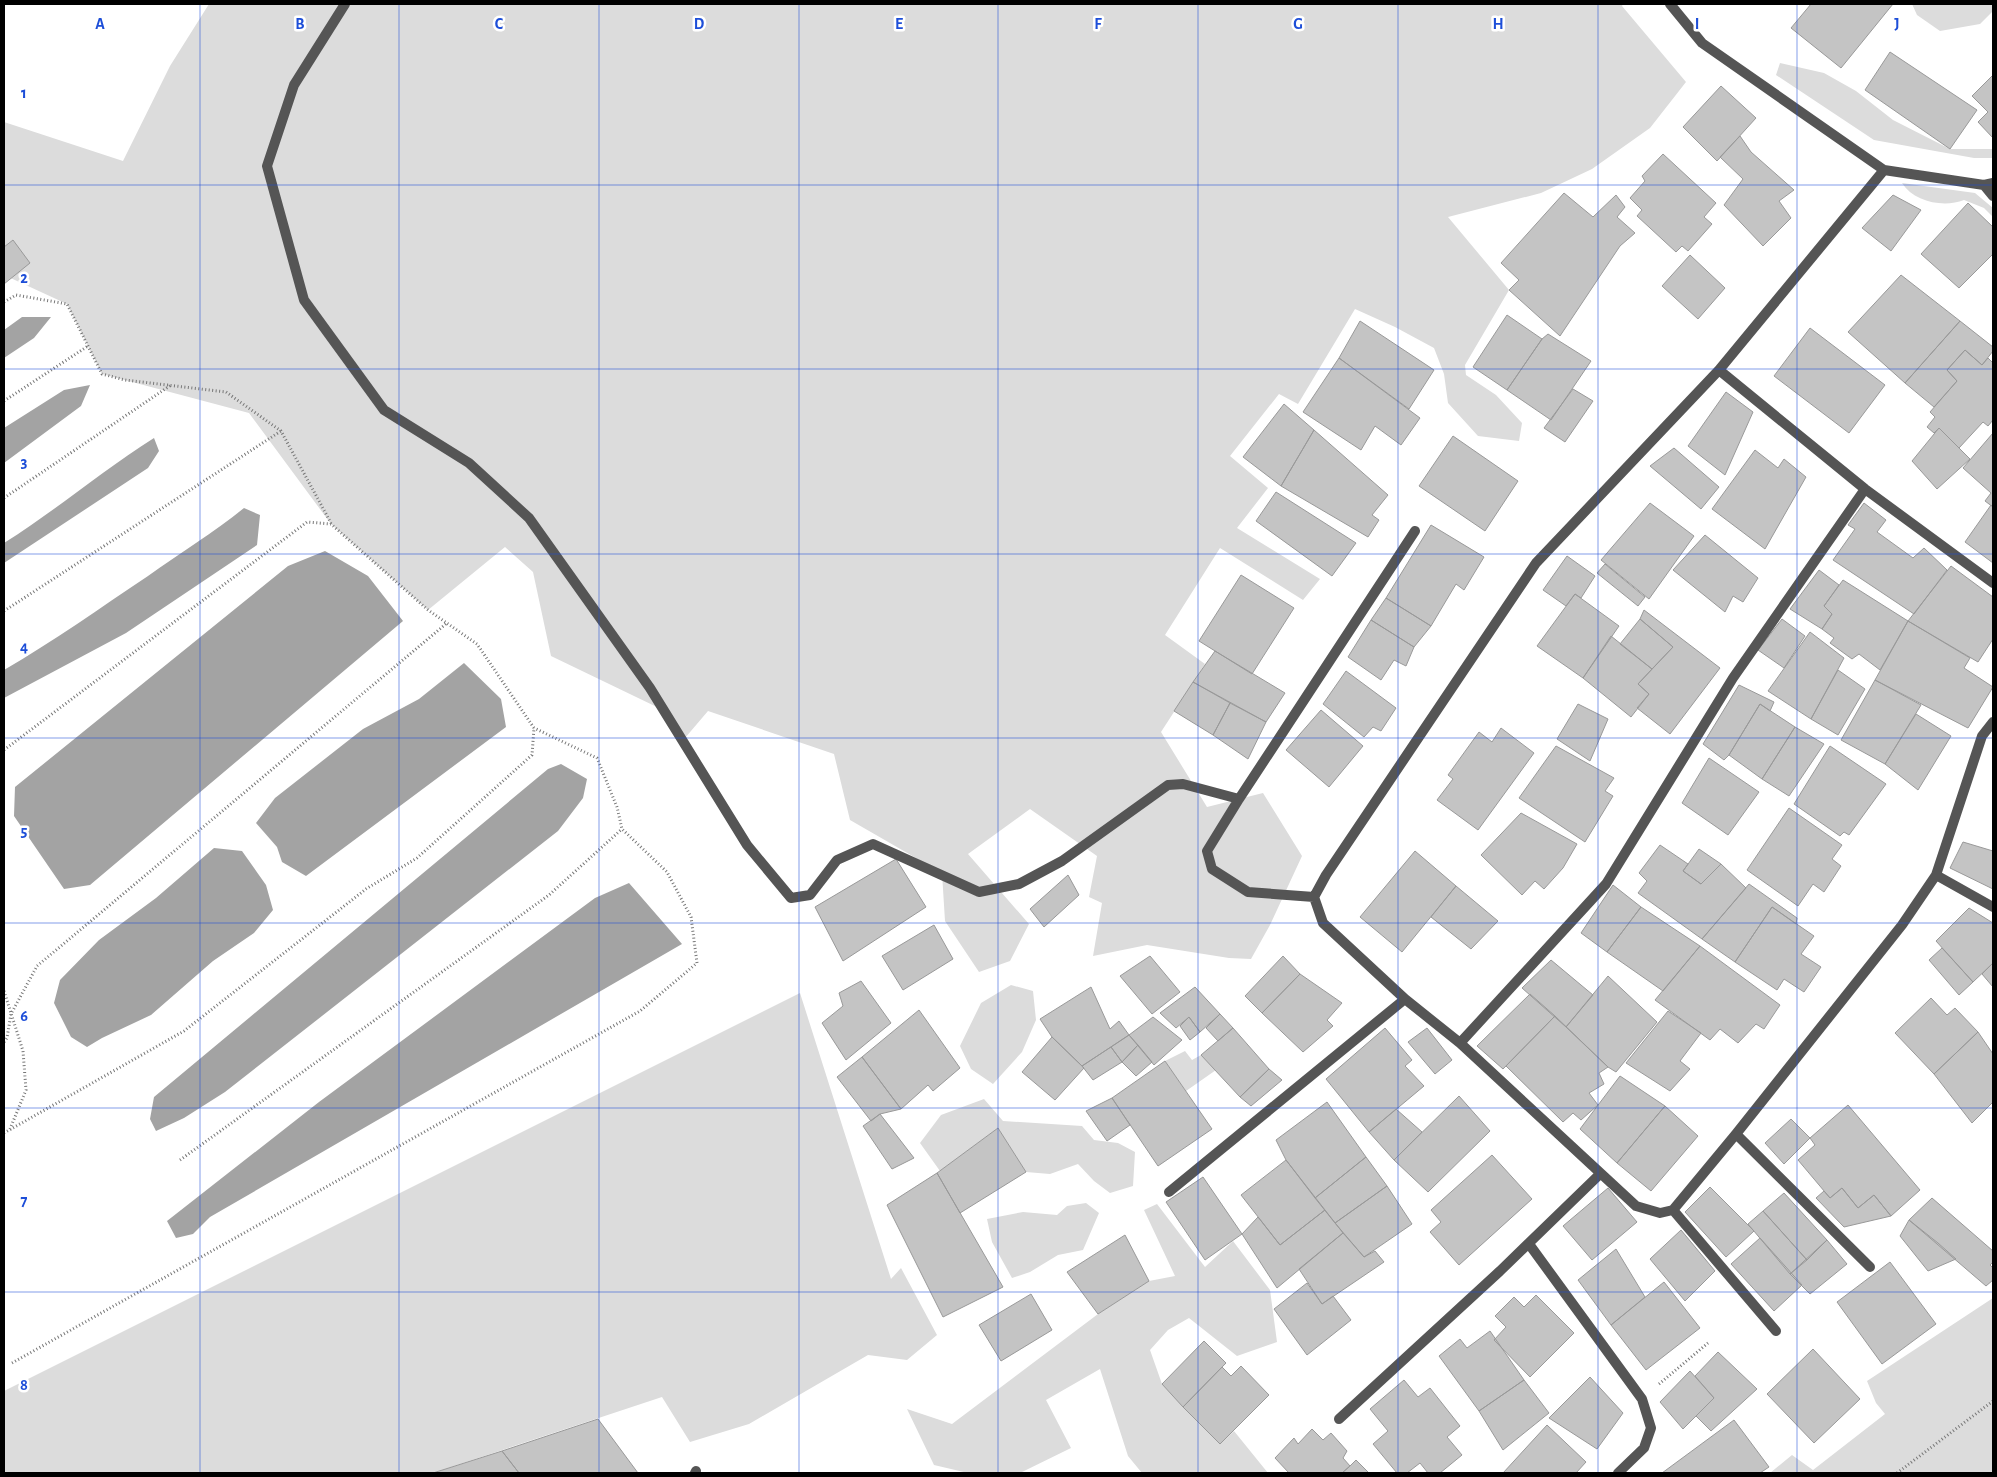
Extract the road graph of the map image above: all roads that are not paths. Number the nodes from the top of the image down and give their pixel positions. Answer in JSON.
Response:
{"nodes":[{"id":1,"x":345,"y":4,"type":"edge"},
{"id":2,"x":1670,"y":4,"type":"edge"},
{"id":3,"x":1884,"y":170,"type":"junction"},
{"id":4,"x":1989,"y":184,"type":"edge"},
{"id":5,"x":1993,"y":196,"type":"edge"},
{"id":6,"x":1719,"y":370,"type":"junction"},
{"id":7,"x":1865,"y":490,"type":"junction"},
{"id":8,"x":1415,"y":531,"type":"dead end"},
{"id":9,"x":1993,"y":583,"type":"edge"},
{"id":10,"x":1993,"y":722,"type":"edge"},
{"id":11,"x":1239,"y":799,"type":"junction"},
{"id":12,"x":1936,"y":875,"type":"junction"},
{"id":13,"x":1314,"y":897,"type":"junction"},
{"id":14,"x":1993,"y":907,"type":"edge"},
{"id":15,"x":1405,"y":999,"type":"junction"},
{"id":16,"x":1460,"y":1043,"type":"junction"},
{"id":17,"x":1736,"y":1134,"type":"junction"},
{"id":18,"x":1600,"y":1174,"type":"junction"},
{"id":19,"x":1169,"y":1192,"type":"dead end"},
{"id":20,"x":1673,"y":1210,"type":"junction"},
{"id":21,"x":1529,"y":1244,"type":"junction"},
{"id":22,"x":1870,"y":1267,"type":"dead end"},
{"id":23,"x":1776,"y":1331,"type":"dead end"},
{"id":24,"x":1339,"y":1419,"type":"dead end"},
{"id":25,"x":1618,"y":1473,"type":"edge"}],
"edges":[{"from":1,"to":11,"type":"street"},
{"from":2,"to":3,"type":"street"},
{"from":3,"to":4,"type":"street"},
{"from":3,"to":6,"type":"street"},
{"from":4,"to":5,"type":"street"},
{"from":6,"to":7,"type":"street"},
{"from":6,"to":13,"type":"street"},
{"from":7,"to":9,"type":"street"},
{"from":7,"to":16,"type":"street"},
{"from":8,"to":11,"type":"street"},
{"from":10,"to":12,"type":"street"},
{"from":11,"to":13,"type":"street"},
{"from":12,"to":14,"type":"street"},
{"from":12,"to":17,"type":"street"},
{"from":13,"to":15,"type":"street"},
{"from":15,"to":16,"type":"street"},
{"from":15,"to":19,"type":"street"},
{"from":16,"to":18,"type":"street"},
{"from":17,"to":20,"type":"street"},
{"from":17,"to":22,"type":"street"},
{"from":18,"to":20,"type":"street"},
{"from":18,"to":21,"type":"street"},
{"from":20,"to":23,"type":"street"},
{"from":21,"to":24,"type":"street"},
{"from":21,"to":25,"type":"street"}]}
